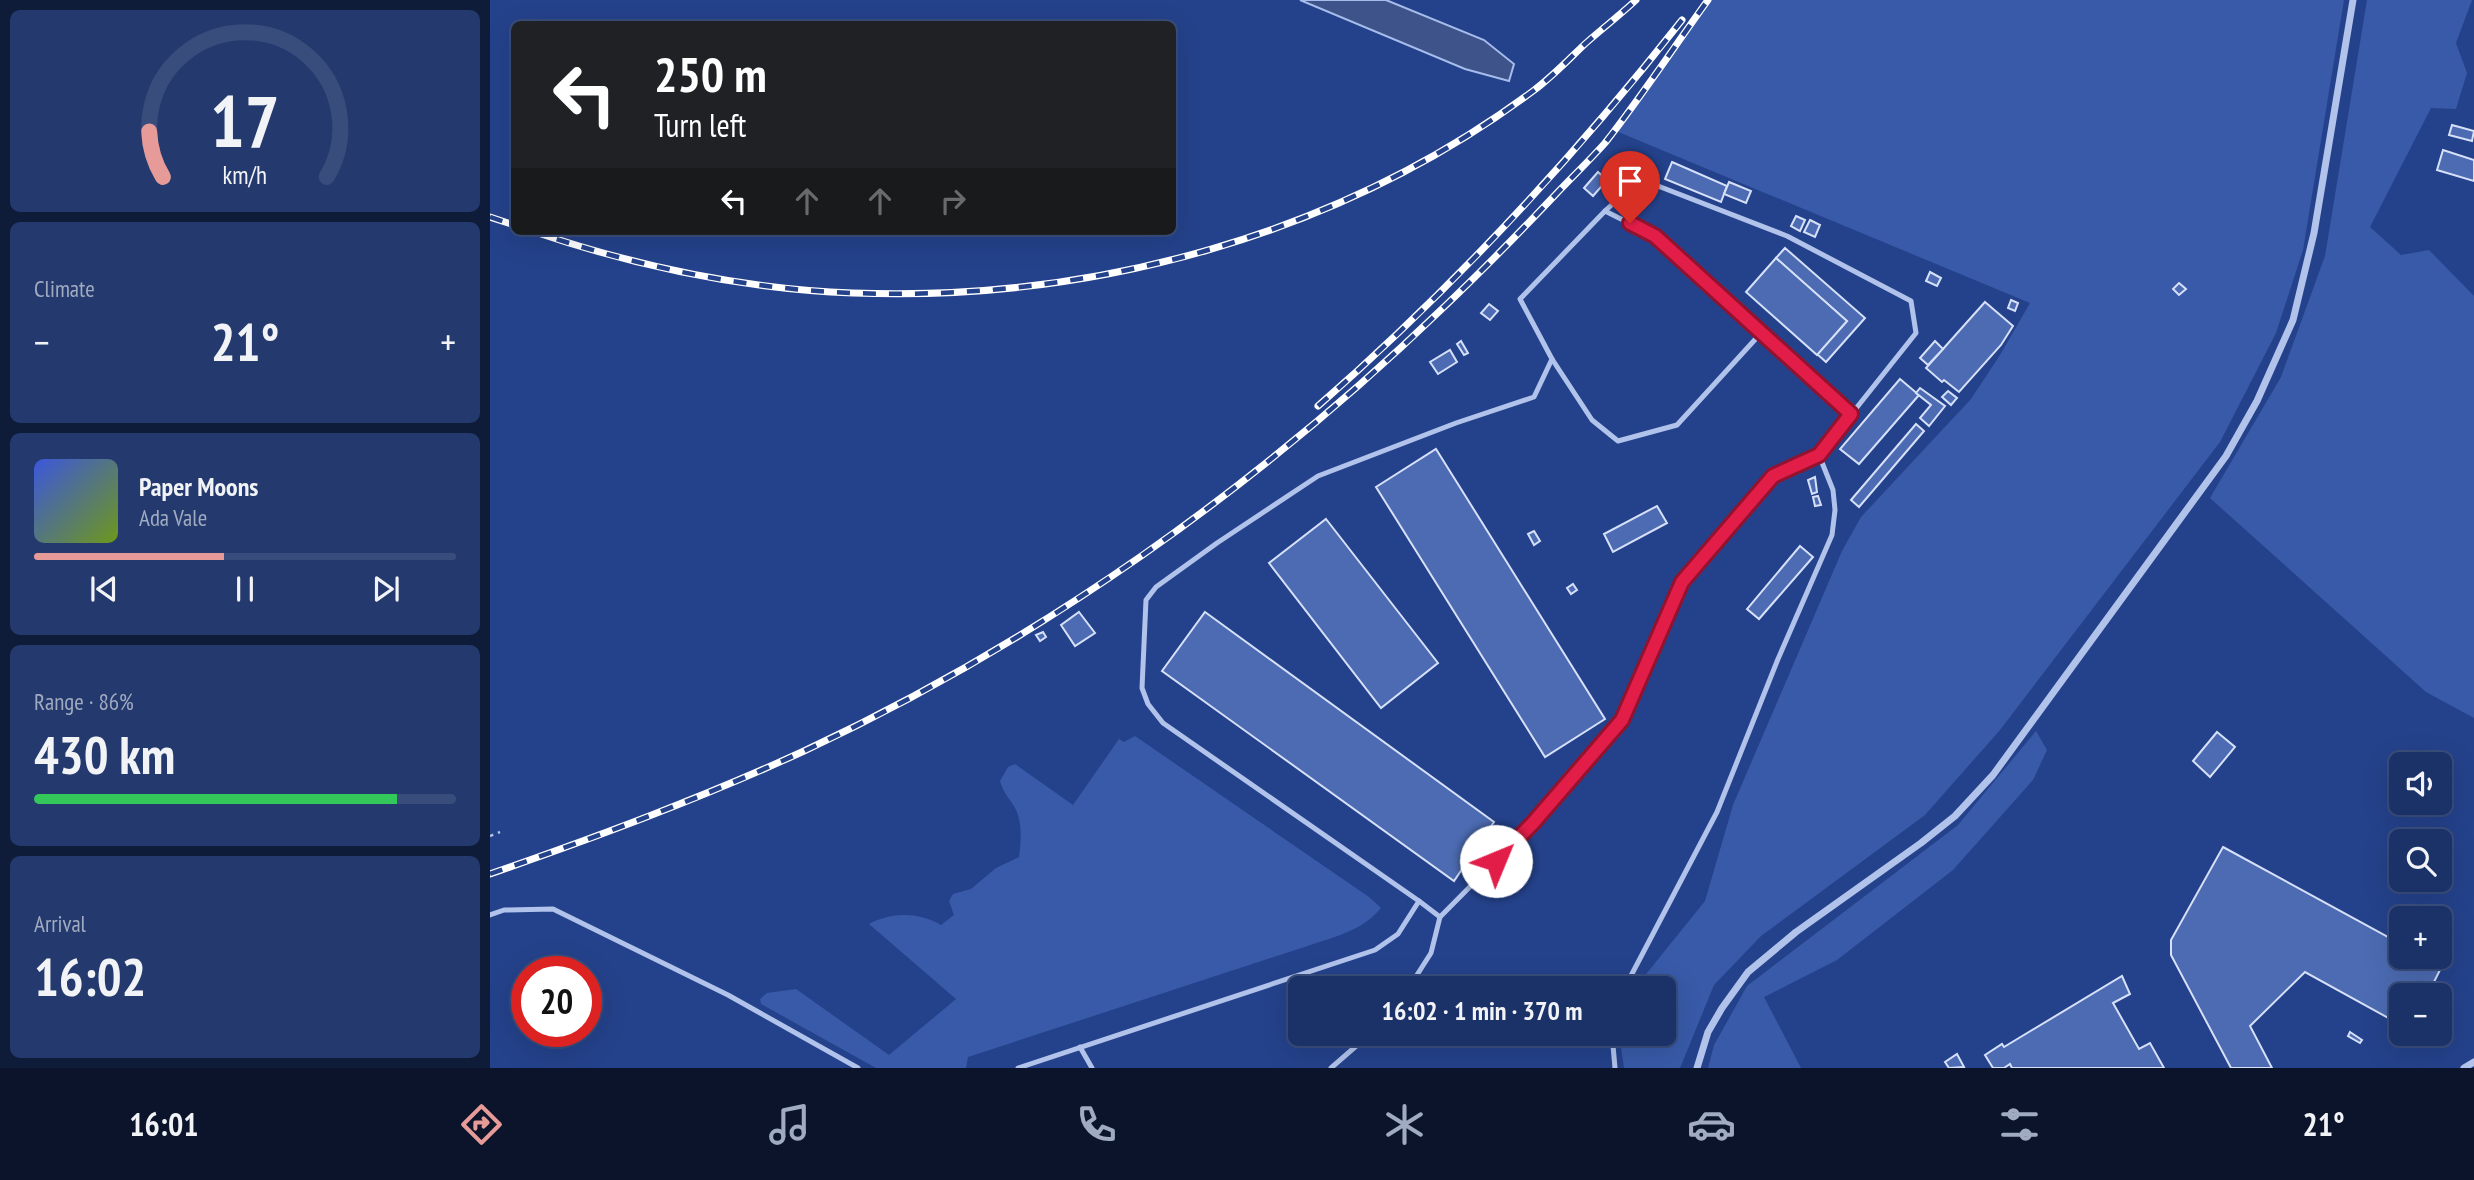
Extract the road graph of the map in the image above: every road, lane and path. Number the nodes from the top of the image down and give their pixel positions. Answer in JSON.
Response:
{"nodes":[{"id":1,"x":2353,"y":0,"type":"edge"},
{"id":2,"x":1605,"y":211,"type":"junction"},
{"id":3,"x":1761,"y":333,"type":"junction"},
{"id":4,"x":1552,"y":359,"type":"junction"},
{"id":5,"x":1851,"y":414,"type":"junction"},
{"id":6,"x":1819,"y":455,"type":"junction"},
{"id":7,"x":500,"y":832,"type":"dead end"},
{"id":8,"x":490,"y":836,"type":"edge"},
{"id":9,"x":1419,"y":901,"type":"junction"},
{"id":10,"x":490,"y":915,"type":"edge"},
{"id":11,"x":1440,"y":917,"type":"junction"},
{"id":12,"x":1417,"y":976,"type":"edge"},
{"id":13,"x":1631,"y":976,"type":"edge"},
{"id":14,"x":1356,"y":1046,"type":"edge"},
{"id":15,"x":1613,"y":1046,"type":"edge"},
{"id":16,"x":1080,"y":1047,"type":"junction"},
{"id":17,"x":2474,"y":1062,"type":"edge"},
{"id":18,"x":859,"y":1068,"type":"edge"},
{"id":19,"x":1018,"y":1068,"type":"edge"},
{"id":20,"x":1092,"y":1068,"type":"edge"},
{"id":21,"x":1331,"y":1068,"type":"edge"},
{"id":22,"x":1615,"y":1068,"type":"edge"},
{"id":23,"x":1697,"y":1068,"type":"edge"},
{"id":24,"x":2464,"y":1068,"type":"edge"}],
"edges":[{"from":1,"to":23,"type":"street"},
{"from":2,"to":3,"type":"lane"},
{"from":2,"to":4,"type":"lane"},
{"from":2,"to":5,"type":"lane"},
{"from":3,"to":4,"type":"lane"},
{"from":3,"to":5,"type":"lane"},
{"from":4,"to":9,"type":"lane"},
{"from":5,"to":6,"type":"lane"},
{"from":6,"to":11,"type":"lane"},
{"from":6,"to":13,"type":"lane"},
{"from":7,"to":8,"type":"path"},
{"from":9,"to":11,"type":"lane"},
{"from":9,"to":16,"type":"lane"},
{"from":10,"to":18,"type":"lane"},
{"from":11,"to":12,"type":"lane"},
{"from":14,"to":21,"type":"lane"},
{"from":15,"to":22,"type":"lane"},
{"from":16,"to":19,"type":"lane"},
{"from":16,"to":20,"type":"lane"},
{"from":17,"to":24,"type":"street"}]}
